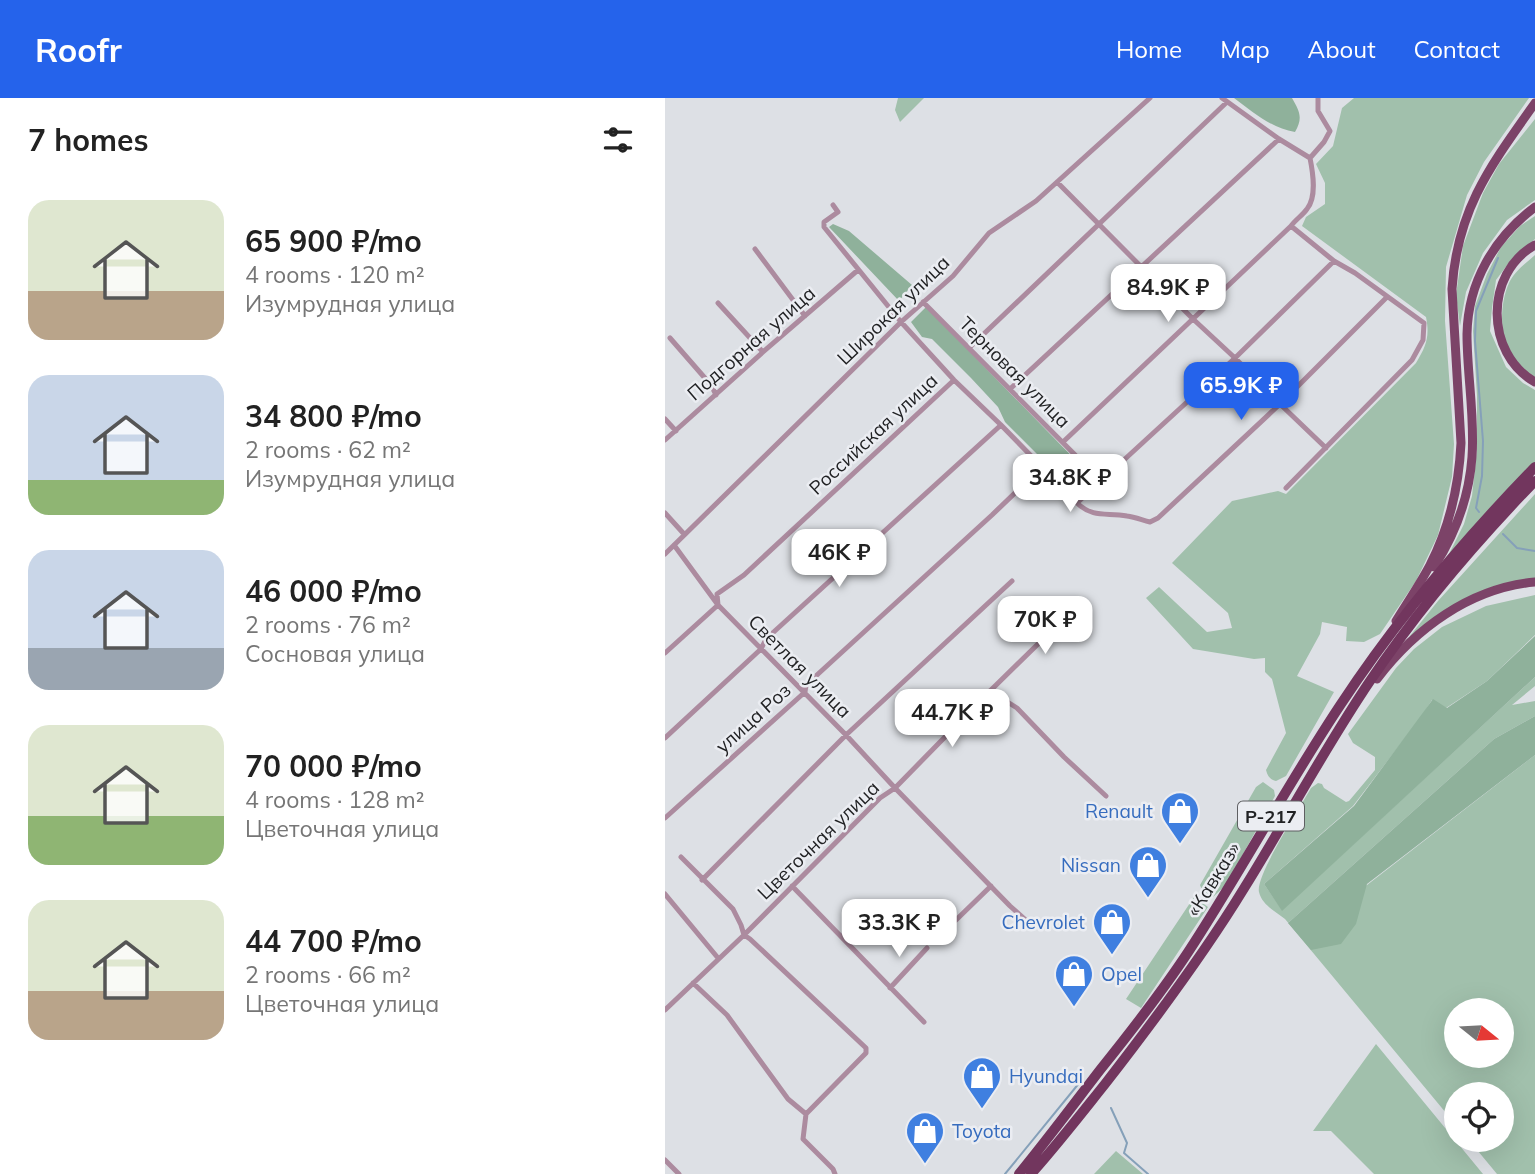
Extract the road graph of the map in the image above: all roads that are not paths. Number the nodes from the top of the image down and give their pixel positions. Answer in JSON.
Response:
{"nodes":[{"id":1,"x":1150,"y":98,"type":"edge"},
{"id":2,"x":1318,"y":98,"type":"edge"},
{"id":3,"x":1224,"y":100,"type":"edge"},
{"id":4,"x":1535,"y":103,"type":"edge"},
{"id":5,"x":1279,"y":139,"type":"junction"},
{"id":6,"x":1310,"y":159,"type":"junction"},
{"id":7,"x":1058,"y":182,"type":"junction"},
{"id":8,"x":833,"y":205,"type":"dead end"},
{"id":9,"x":1535,"y":207,"type":"edge"},
{"id":10,"x":1099,"y":223,"type":"junction"},
{"id":11,"x":1291,"y":226,"type":"junction"},
{"id":12,"x":1535,"y":246,"type":"edge"},
{"id":13,"x":755,"y":249,"type":"dead end"},
{"id":14,"x":1334,"y":261,"type":"junction"},
{"id":15,"x":1142,"y":266,"type":"junction"},
{"id":16,"x":858,"y":270,"type":"junction"},
{"id":17,"x":1387,"y":297,"type":"junction"},
{"id":18,"x":923,"y":302,"type":"junction"},
{"id":19,"x":718,"y":303,"type":"dead end"},
{"id":20,"x":806,"y":316,"type":"junction"},
{"id":21,"x":1193,"y":318,"type":"junction"},
{"id":22,"x":901,"y":322,"type":"junction"},
{"id":23,"x":670,"y":338,"type":"dead end"},
{"id":24,"x":969,"y":348,"type":"junction"},
{"id":25,"x":763,"y":352,"type":"junction"},
{"id":26,"x":1235,"y":358,"type":"junction"},
{"id":27,"x":954,"y":380,"type":"junction"},
{"id":28,"x":1535,"y":382,"type":"edge"},
{"id":29,"x":1010,"y":388,"type":"junction"},
{"id":30,"x":716,"y":395,"type":"junction"},
{"id":31,"x":1280,"y":404,"type":"junction"},
{"id":32,"x":665,"y":419,"type":"edge"},
{"id":33,"x":1001,"y":425,"type":"junction"},
{"id":34,"x":676,"y":431,"type":"junction"},
{"id":35,"x":665,"y":440,"type":"edge"},
{"id":36,"x":1062,"y":442,"type":"junction"},
{"id":37,"x":1326,"y":448,"type":"junction"},
{"id":38,"x":1042,"y":467,"type":"junction"},
{"id":39,"x":1535,"y":467,"type":"edge"},
{"id":40,"x":1101,"y":481,"type":"junction"},
{"id":41,"x":1535,"y":481,"type":"edge"},
{"id":42,"x":1286,"y":488,"type":"dead end"},
{"id":43,"x":1077,"y":503,"type":"junction"},
{"id":44,"x":665,"y":513,"type":"edge"},
{"id":45,"x":684,"y":534,"type":"junction"},
{"id":46,"x":674,"y":545,"type":"junction"},
{"id":47,"x":665,"y":554,"type":"edge"},
{"id":48,"x":1012,"y":581,"type":"dead end"},
{"id":49,"x":1535,"y":582,"type":"edge"},
{"id":50,"x":1081,"y":602,"type":"dead end"},
{"id":51,"x":718,"y":605,"type":"junction"},
{"id":52,"x":1383,"y":644,"type":"junction"},
{"id":53,"x":761,"y":649,"type":"junction"},
{"id":54,"x":665,"y":653,"type":"edge"},
{"id":55,"x":990,"y":691,"type":"junction"},
{"id":56,"x":805,"y":692,"type":"junction"},
{"id":57,"x":1353,"y":707,"type":"junction"},
{"id":58,"x":846,"y":735,"type":"junction"},
{"id":59,"x":665,"y":738,"type":"edge"},
{"id":60,"x":895,"y":788,"type":"junction"},
{"id":61,"x":1106,"y":796,"type":"dead end"},
{"id":62,"x":1295,"y":801,"type":"junction"},
{"id":63,"x":665,"y":818,"type":"edge"},
{"id":64,"x":1264,"y":829,"type":"junction"},
{"id":65,"x":681,"y":857,"type":"dead end"},
{"id":66,"x":702,"y":880,"type":"junction"},
{"id":67,"x":792,"y":886,"type":"junction"},
{"id":68,"x":991,"y":886,"type":"junction"},
{"id":69,"x":665,"y":894,"type":"edge"},
{"id":70,"x":956,"y":920,"type":"dead end"},
{"id":71,"x":1028,"y":922,"type":"dead end"},
{"id":72,"x":744,"y":936,"type":"junction"},
{"id":73,"x":1195,"y":942,"type":"junction"},
{"id":74,"x":1209,"y":942,"type":"junction"},
{"id":75,"x":927,"y":948,"type":"dead end"},
{"id":76,"x":718,"y":958,"type":"junction"},
{"id":77,"x":693,"y":983,"type":"junction"},
{"id":78,"x":890,"y":988,"type":"junction"},
{"id":79,"x":665,"y":1010,"type":"edge"},
{"id":80,"x":924,"y":1022,"type":"dead end"},
{"id":81,"x":806,"y":1114,"type":"junction"},
{"id":82,"x":665,"y":1160,"type":"edge"},
{"id":83,"x":679,"y":1174,"type":"edge"},
{"id":84,"x":835,"y":1174,"type":"edge"},
{"id":85,"x":1019,"y":1174,"type":"edge"},
{"id":86,"x":1031,"y":1174,"type":"edge"}],
"edges":[{"from":1,"to":7,"type":"street","name":"Широкая улица"},
{"from":2,"to":6,"type":"street"},
{"from":3,"to":5,"type":"street"},
{"from":3,"to":10,"type":"street"},
{"from":4,"to":52,"type":"main road"},
{"from":5,"to":6,"type":"street"},
{"from":5,"to":15,"type":"street"},
{"from":6,"to":11,"type":"street"},
{"from":7,"to":10,"type":"street"},
{"from":7,"to":18,"type":"street","name":"Широкая улица"},
{"from":8,"to":16,"type":"street"},
{"from":9,"to":52,"type":"main road"},
{"from":10,"to":15,"type":"street"},
{"from":10,"to":24,"type":"street"},
{"from":11,"to":14,"type":"street"},
{"from":11,"to":21,"type":"street"},
{"from":12,"to":28,"type":"main road"},
{"from":13,"to":20,"type":"street"},
{"from":14,"to":17,"type":"street"},
{"from":14,"to":26,"type":"street"},
{"from":15,"to":21,"type":"street"},
{"from":15,"to":29,"type":"street"},
{"from":16,"to":20,"type":"street","name":"Подгорная улица"},
{"from":16,"to":22,"type":"street"},
{"from":17,"to":31,"type":"street"},
{"from":17,"to":37,"type":"street"},
{"from":18,"to":22,"type":"street","name":"Широкая улица"},
{"from":18,"to":24,"type":"street","name":"Терновая улица"},
{"from":19,"to":25,"type":"street"},
{"from":20,"to":25,"type":"street","name":"Подгорная улица"},
{"from":21,"to":26,"type":"street"},
{"from":21,"to":36,"type":"street"},
{"from":22,"to":27,"type":"street"},
{"from":22,"to":45,"type":"street","name":"Широкая улица"},
{"from":23,"to":30,"type":"street"},
{"from":24,"to":29,"type":"street","name":"Терновая улица"},
{"from":25,"to":30,"type":"street","name":"Подгорная улица"},
{"from":26,"to":31,"type":"street"},
{"from":26,"to":40,"type":"street"},
{"from":27,"to":33,"type":"street"},
{"from":27,"to":51,"type":"street","name":"Российская улица"},
{"from":29,"to":36,"type":"street","name":"Терновая улица"},
{"from":30,"to":34,"type":"street","name":"Подгорная улица"},
{"from":31,"to":37,"type":"street"},
{"from":31,"to":43,"type":"street"},
{"from":32,"to":34,"type":"street"},
{"from":33,"to":38,"type":"street"},
{"from":33,"to":53,"type":"street"},
{"from":34,"to":35,"type":"street","name":"Подгорная улица"},
{"from":36,"to":40,"type":"street","name":"Терновая улица"},
{"from":37,"to":42,"type":"street"},
{"from":38,"to":43,"type":"street"},
{"from":38,"to":56,"type":"street","name":"улица Роз"},
{"from":39,"to":52,"type":"highway","name":"«Кавказ»","number":"Р-217"},
{"from":40,"to":43,"type":"street"},
{"from":41,"to":57,"type":"highway","name":"«Кавказ»","number":"Р-217"},
{"from":44,"to":45,"type":"street"},
{"from":45,"to":46,"type":"street","name":"Широкая улица"},
{"from":46,"to":47,"type":"street","name":"Широкая улица"},
{"from":46,"to":51,"type":"street","name":"Светлая улица"},
{"from":48,"to":58,"type":"street"},
{"from":49,"to":57,"type":"main road"},
{"from":50,"to":55,"type":"street","name":"Цветочная улица"},
{"from":51,"to":53,"type":"street","name":"Светлая улица"},
{"from":51,"to":54,"type":"street","name":"Российская улица"},
{"from":52,"to":64,"type":"highway","name":"«Кавказ»","number":"Р-217"},
{"from":53,"to":56,"type":"street","name":"Светлая улица"},
{"from":53,"to":59,"type":"street"},
{"from":55,"to":60,"type":"street","name":"Цветочная улица"},
{"from":55,"to":61,"type":"street"},
{"from":56,"to":58,"type":"street","name":"Светлая улица"},
{"from":56,"to":63,"type":"street","name":"улица Роз"},
{"from":57,"to":62,"type":"highway","name":"«Кавказ»","number":"Р-217"},
{"from":58,"to":60,"type":"street","name":"Светлая улица"},
{"from":58,"to":66,"type":"street"},
{"from":60,"to":67,"type":"street","name":"Цветочная улица"},
{"from":60,"to":68,"type":"street","name":"Светлая улица"},
{"from":62,"to":64,"type":"highway"},
{"from":62,"to":74,"type":"highway","name":"«Кавказ»","number":"Р-217"},
{"from":64,"to":73,"type":"highway","name":"«Кавказ»","number":"Р-217"},
{"from":65,"to":66,"type":"street"},
{"from":66,"to":72,"type":"street"},
{"from":67,"to":72,"type":"street","name":"Цветочная улица"},
{"from":67,"to":78,"type":"street"},
{"from":68,"to":70,"type":"street"},
{"from":68,"to":71,"type":"street","name":"Светлая улица"},
{"from":69,"to":76,"type":"street"},
{"from":72,"to":76,"type":"street","name":"Цветочная улица"},
{"from":72,"to":81,"type":"street"},
{"from":73,"to":74,"type":"highway"},
{"from":73,"to":85,"type":"highway","name":"«Кавказ»","number":"Р-217"},
{"from":74,"to":86,"type":"highway","name":"«Кавказ»","number":"Р-217"},
{"from":75,"to":78,"type":"street"},
{"from":76,"to":77,"type":"street","name":"Цветочная улица"},
{"from":77,"to":79,"type":"street","name":"Цветочная улица"},
{"from":77,"to":81,"type":"street"},
{"from":78,"to":80,"type":"street"},
{"from":81,"to":84,"type":"street"},
{"from":82,"to":83,"type":"street"}]}
